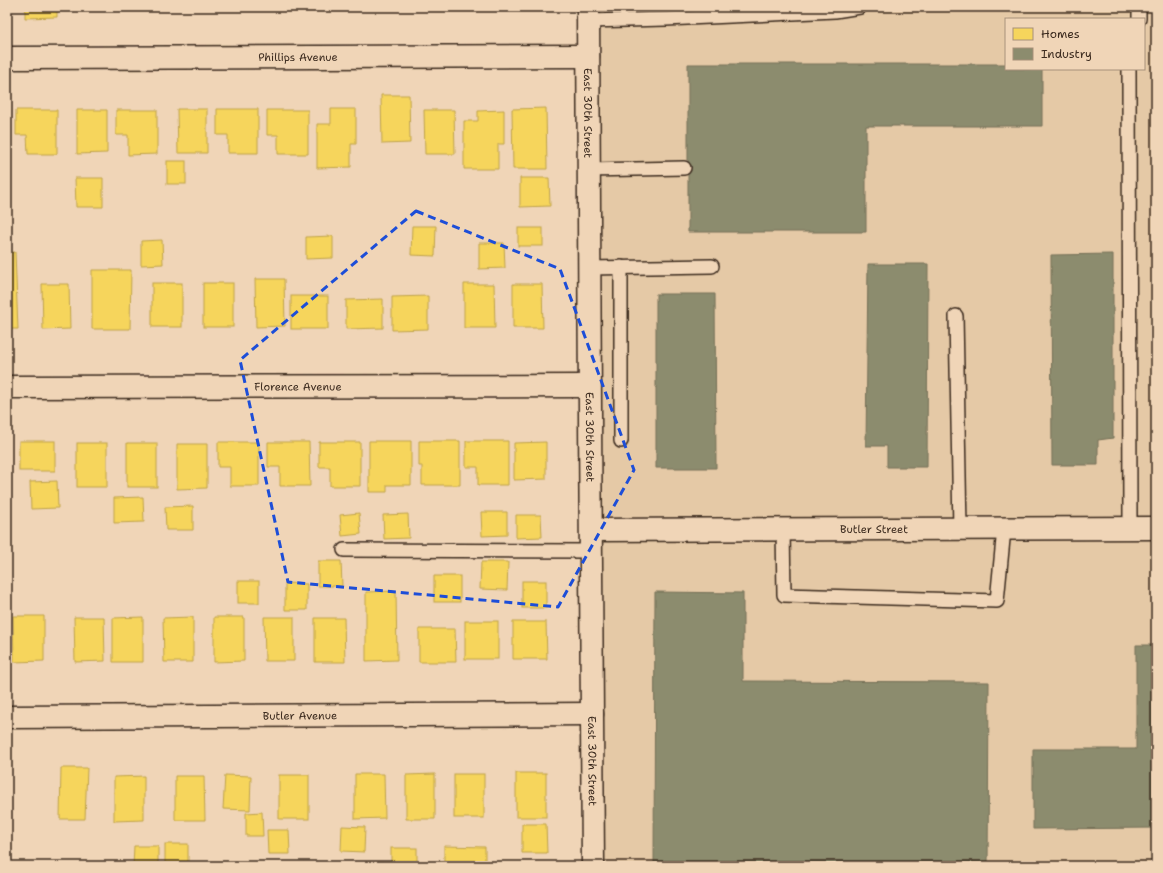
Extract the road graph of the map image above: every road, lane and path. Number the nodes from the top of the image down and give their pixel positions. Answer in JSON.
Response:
{"nodes":[{"id":1,"x":860,"y":7,"type":"edge"},
{"id":2,"x":1139,"y":7,"type":"edge"},
{"id":3,"x":588,"y":14,"type":"edge"},
{"id":4,"x":1139,"y":18,"type":"edge"},
{"id":5,"x":588,"y":56,"type":"junction"},
{"id":6,"x":7,"y":58,"type":"edge"},
{"id":7,"x":1129,"y":70,"type":"edge"},
{"id":8,"x":684,"y":168,"type":"dead end"},
{"id":9,"x":588,"y":170,"type":"junction"},
{"id":10,"x":712,"y":266,"type":"dead end"},
{"id":11,"x":621,"y":267,"type":"junction"},
{"id":12,"x":589,"y":268,"type":"junction"},
{"id":13,"x":956,"y":316,"type":"dead end"},
{"id":14,"x":589,"y":386,"type":"junction"},
{"id":15,"x":7,"y":387,"type":"edge"},
{"id":16,"x":622,"y":442,"type":"dead end"},
{"id":17,"x":1130,"y":528,"type":"junction"},
{"id":18,"x":1156,"y":528,"type":"edge"},
{"id":19,"x":960,"y":529,"type":"junction"},
{"id":20,"x":1004,"y":529,"type":"junction"},
{"id":21,"x":783,"y":530,"type":"junction"},
{"id":22,"x":592,"y":540,"type":"junction"},
{"id":23,"x":344,"y":550,"type":"dead end"},
{"id":24,"x":592,"y":714,"type":"junction"},
{"id":25,"x":7,"y":717,"type":"edge"},
{"id":26,"x":593,"y":866,"type":"edge"}],
"edges":[{"from":1,"to":3,"type":"lane"},
{"from":2,"to":4,"type":"lane"},
{"from":3,"to":5,"type":"street","name":"East 30th Street"},
{"from":5,"to":6,"type":"street","name":"Phillips Avenue"},
{"from":5,"to":9,"type":"street","name":"East 30th Street"},
{"from":7,"to":17,"type":"lane"},
{"from":8,"to":9,"type":"lane"},
{"from":9,"to":12,"type":"street","name":"East 30th Street"},
{"from":10,"to":11,"type":"lane"},
{"from":11,"to":12,"type":"lane"},
{"from":11,"to":16,"type":"lane"},
{"from":12,"to":14,"type":"street","name":"East 30th Street"},
{"from":13,"to":19,"type":"lane"},
{"from":14,"to":15,"type":"street","name":"Florence Avenue"},
{"from":14,"to":22,"type":"street","name":"East 30th Street"},
{"from":17,"to":18,"type":"street","name":"Butler Street"},
{"from":17,"to":20,"type":"street","name":"Butler Street"},
{"from":19,"to":20,"type":"street","name":"Butler Street"},
{"from":19,"to":21,"type":"street","name":"Butler Street"},
{"from":20,"to":21,"type":"lane"},
{"from":21,"to":22,"type":"street","name":"Butler Street"},
{"from":22,"to":23,"type":"lane"},
{"from":22,"to":24,"type":"street","name":"East 30th Street"},
{"from":24,"to":25,"type":"street","name":"Butler Avenue"},
{"from":24,"to":26,"type":"street","name":"East 30th Street"}]}
